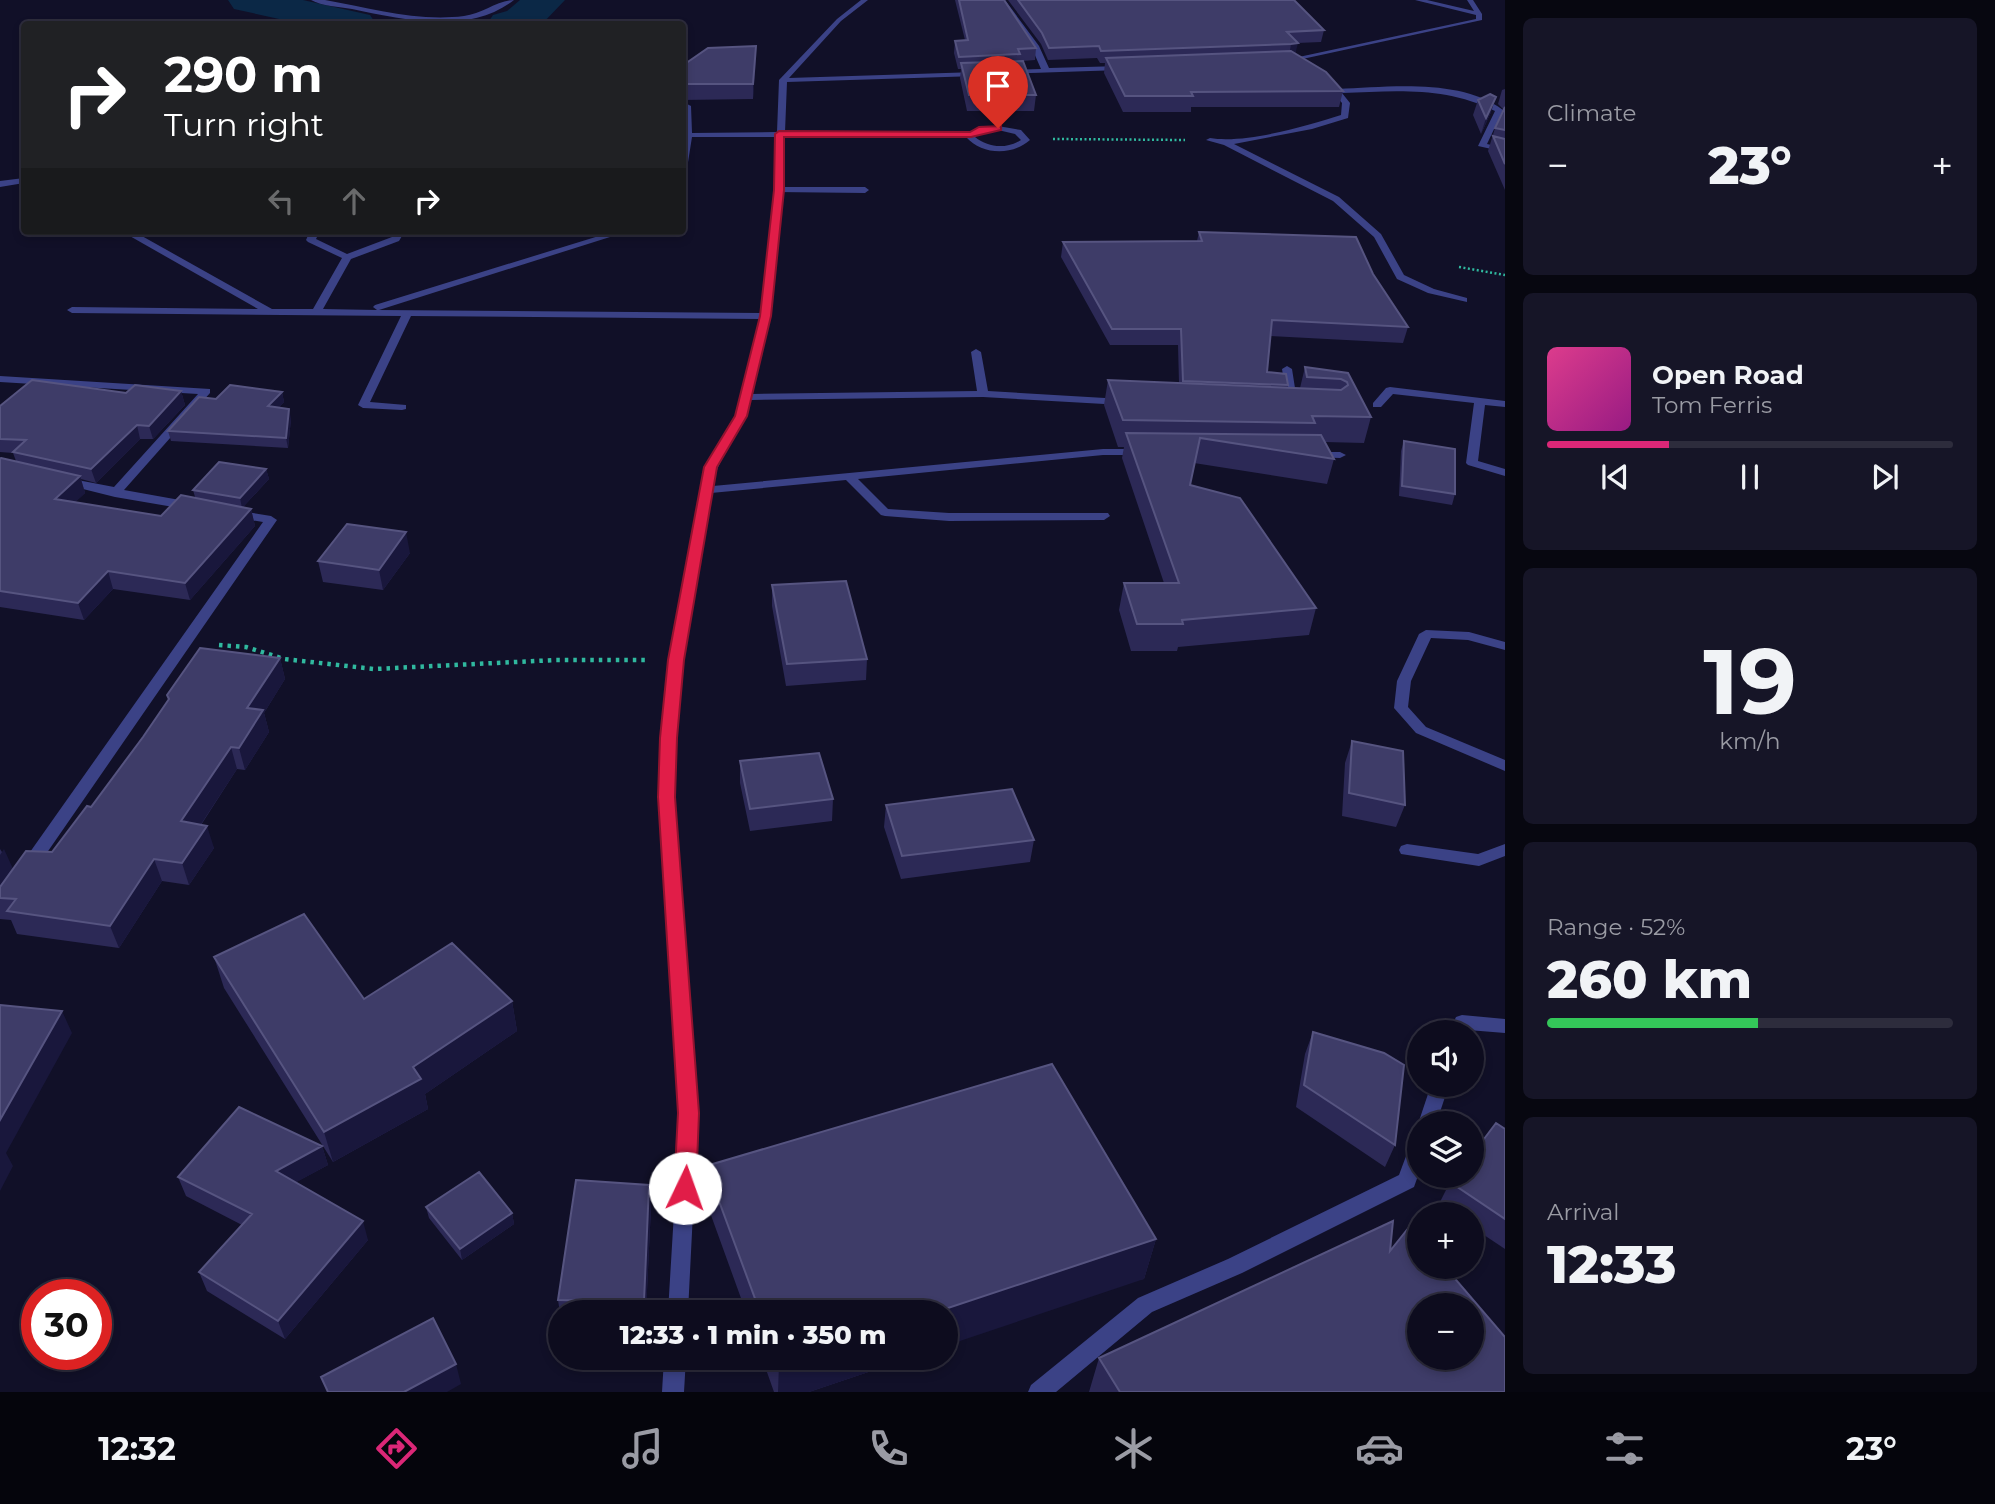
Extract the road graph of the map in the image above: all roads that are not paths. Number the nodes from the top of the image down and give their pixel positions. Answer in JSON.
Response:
{"nodes":[{"id":1,"x":314,"y":0,"type":"edge"},
{"id":2,"x":511,"y":0,"type":"edge"},
{"id":3,"x":865,"y":0,"type":"edge"},
{"id":4,"x":1002,"y":0,"type":"edge"},
{"id":5,"x":1418,"y":0,"type":"edge"},
{"id":6,"x":1470,"y":0,"type":"edge"},
{"id":7,"x":1479,"y":14,"type":"junction"},
{"id":8,"x":1275,"y":61,"type":"edge"},
{"id":9,"x":1289,"y":61,"type":"junction"},
{"id":10,"x":1298,"y":66,"type":"edge"},
{"id":11,"x":1126,"y":68,"type":"edge"},
{"id":12,"x":1046,"y":71,"type":"junction"},
{"id":13,"x":783,"y":80,"type":"junction"},
{"id":14,"x":1326,"y":81,"type":"edge"},
{"id":15,"x":1337,"y":91,"type":"junction"},
{"id":16,"x":687,"y":106,"type":"edge"},
{"id":17,"x":779,"y":134,"type":"junction"},
{"id":18,"x":971,"y":134,"type":"junction"},
{"id":19,"x":688,"y":135,"type":"junction"},
{"id":20,"x":1210,"y":140,"type":"road end"},
{"id":21,"x":1226,"y":143,"type":"junction"},
{"id":22,"x":686,"y":148,"type":"edge"},
{"id":23,"x":1505,"y":150,"type":"edge"},
{"id":24,"x":21,"y":181,"type":"edge"},
{"id":25,"x":0,"y":184,"type":"edge"},
{"id":26,"x":779,"y":190,"type":"junction"},
{"id":27,"x":865,"y":190,"type":"dead end"},
{"id":28,"x":133,"y":235,"type":"edge"},
{"id":29,"x":314,"y":235,"type":"edge"},
{"id":30,"x":398,"y":235,"type":"edge"},
{"id":31,"x":611,"y":235,"type":"edge"},
{"id":32,"x":347,"y":257,"type":"junction"},
{"id":33,"x":1464,"y":300,"type":"dead end"},
{"id":34,"x":72,"y":310,"type":"dead end"},
{"id":35,"x":270,"y":312,"type":"junction"},
{"id":36,"x":316,"y":312,"type":"junction"},
{"id":37,"x":363,"y":312,"type":"junction"},
{"id":38,"x":407,"y":313,"type":"junction"},
{"id":39,"x":766,"y":316,"type":"junction"},
{"id":40,"x":976,"y":352,"type":"dead end"},
{"id":41,"x":1287,"y":369,"type":"dead end"},
{"id":42,"x":0,"y":379,"type":"edge"},
{"id":43,"x":984,"y":394,"type":"junction"},
{"id":44,"x":746,"y":397,"type":"junction"},
{"id":45,"x":1480,"y":400,"type":"junction"},
{"id":46,"x":1133,"y":402,"type":"edge"},
{"id":47,"x":1505,"y":404,"type":"edge"},
{"id":48,"x":1377,"y":405,"type":"dead end"},
{"id":49,"x":402,"y":407,"type":"dead end"},
{"id":50,"x":1280,"y":408,"type":"edge"},
{"id":51,"x":1293,"y":408,"type":"junction"},
{"id":52,"x":1307,"y":409,"type":"edge"},
{"id":53,"x":1157,"y":452,"type":"edge"},
{"id":54,"x":1307,"y":454,"type":"edge"},
{"id":55,"x":1340,"y":455,"type":"dead end"},
{"id":56,"x":1505,"y":473,"type":"edge"},
{"id":57,"x":850,"y":478,"type":"junction"},
{"id":58,"x":51,"y":479,"type":"edge"},
{"id":59,"x":706,"y":490,"type":"junction"},
{"id":60,"x":115,"y":493,"type":"junction"},
{"id":61,"x":1104,"y":516,"type":"dead end"},
{"id":62,"x":1505,"y":646,"type":"edge"},
{"id":63,"x":1505,"y":766,"type":"edge"},
{"id":64,"x":1407,"y":850,"type":"dead end"},
{"id":65,"x":1505,"y":850,"type":"edge"},
{"id":66,"x":23,"y":876,"type":"edge"},
{"id":67,"x":1484,"y":1024,"type":"edge"},
{"id":68,"x":1505,"y":1026,"type":"edge"},
{"id":69,"x":1407,"y":1181,"type":"edge"},
{"id":70,"x":679,"y":1300,"type":"edge"},
{"id":71,"x":674,"y":1370,"type":"edge"},
{"id":72,"x":673,"y":1392,"type":"edge"},
{"id":73,"x":1039,"y":1392,"type":"edge"}],
"edges":[{"from":1,"to":2,"type":"street"},
{"from":3,"to":13,"type":"street"},
{"from":4,"to":12,"type":"street"},
{"from":5,"to":7,"type":"street"},
{"from":6,"to":7,"type":"street"},
{"from":7,"to":9,"type":"street"},
{"from":8,"to":9,"type":"street"},
{"from":9,"to":10,"type":"street"},
{"from":11,"to":12,"type":"street"},
{"from":12,"to":13,"type":"street"},
{"from":13,"to":17,"type":"street"},
{"from":14,"to":15,"type":"street"},
{"from":15,"to":21,"type":"street"},
{"from":15,"to":23,"type":"street"},
{"from":16,"to":19,"type":"street"},
{"from":17,"to":18,"type":"street"},
{"from":17,"to":19,"type":"street"},
{"from":17,"to":26,"type":"street"},
{"from":18,"to":18,"type":"street"},
{"from":19,"to":22,"type":"street"},
{"from":20,"to":21,"type":"street"},
{"from":21,"to":33,"type":"street"},
{"from":24,"to":25,"type":"street"},
{"from":26,"to":27,"type":"street"},
{"from":26,"to":39,"type":"street"},
{"from":28,"to":35,"type":"street"},
{"from":29,"to":32,"type":"street"},
{"from":30,"to":32,"type":"street"},
{"from":31,"to":37,"type":"street"},
{"from":32,"to":36,"type":"street"},
{"from":34,"to":35,"type":"street"},
{"from":35,"to":36,"type":"street"},
{"from":36,"to":37,"type":"street"},
{"from":37,"to":38,"type":"street"},
{"from":38,"to":39,"type":"street"},
{"from":38,"to":49,"type":"street"},
{"from":39,"to":44,"type":"street"},
{"from":40,"to":43,"type":"street"},
{"from":41,"to":51,"type":"street"},
{"from":42,"to":60,"type":"street"},
{"from":43,"to":44,"type":"street"},
{"from":43,"to":46,"type":"street"},
{"from":44,"to":59,"type":"street"},
{"from":45,"to":47,"type":"street"},
{"from":45,"to":48,"type":"street"},
{"from":45,"to":56,"type":"street"},
{"from":50,"to":51,"type":"street"},
{"from":51,"to":52,"type":"street"},
{"from":53,"to":57,"type":"street"},
{"from":54,"to":55,"type":"street"},
{"from":57,"to":59,"type":"street"},
{"from":57,"to":61,"type":"street"},
{"from":58,"to":60,"type":"street"},
{"from":59,"to":70,"type":"street"},
{"from":60,"to":66,"type":"street"},
{"from":62,"to":63,"type":"street"},
{"from":64,"to":65,"type":"street"},
{"from":67,"to":68,"type":"street"},
{"from":69,"to":73,"type":"street"},
{"from":71,"to":72,"type":"street"}]}
